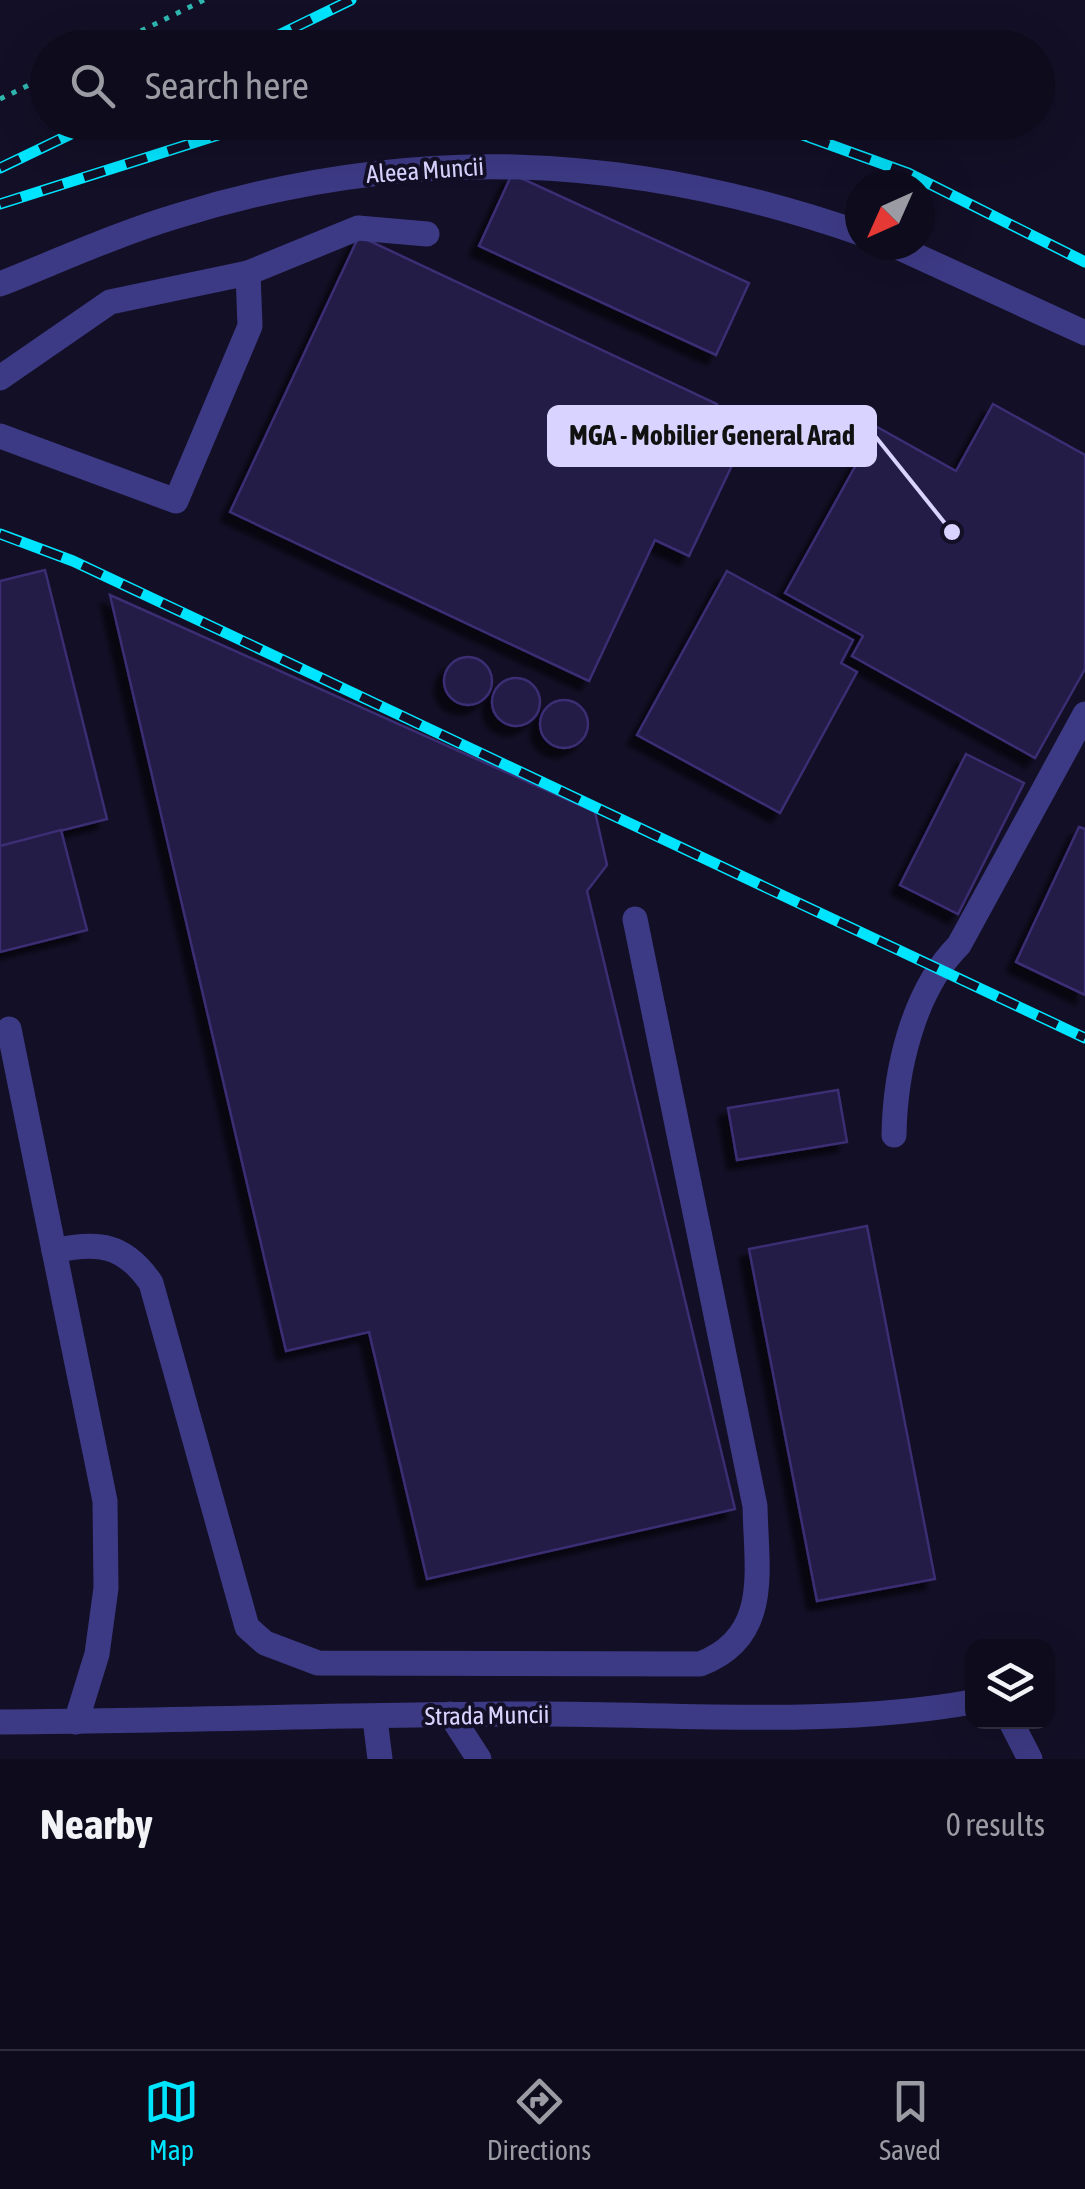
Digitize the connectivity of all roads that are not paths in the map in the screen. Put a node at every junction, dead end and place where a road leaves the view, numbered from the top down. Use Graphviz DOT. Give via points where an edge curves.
graph roads {
  1 [pos="845,229"];
  2 [pos="427,234"];
  3 [pos="926,260"];
  4 [pos="248,273"];
  5 [pos="0,284"];
  6 [pos="1085,333"];
  7 [pos="0,378"];
  8 [pos="0,436"];
  9 [pos="1085,714"];
  10 [pos="635,918"];
  11 [pos="9,1029"];
  12 [pos="894,1135"];
  13 [pos="54,1251"];
  14 [pos="965,1703"];
  15 [pos="450,1714"];
  16 [pos="375,1719"];
  17 [pos="0,1722"];
  18 [pos="76,1722"];
  19 [pos="1015,1729"];
  20 [pos="380,1759"];
  21 [pos="479,1759"];
  22 [pos="1030,1759"];
  1 -- 5 [label="street, Aleea Muncii" via="612,172 480,164 366,172 177,216"];
  2 -- 4 [label="street" via="358,228"];
  3 -- 6 [label="street"];
  4 -- 7 [label="street" via="110,302"];
  4 -- 8 [label="street" via="250,326 176,501"];
  9 -- 12 [label="street" via="959,945 936,968 895,1083"];
  10 -- 13 [label="street" via="754,1506 757,1596 744,1635 724,1656 700,1664 318,1664 265,1643 246,1627 151,1282 114,1246"];
  11 -- 13 [label="street"];
  13 -- 18 [label="street" via="105,1501 106,1588 97,1654"];
  14 -- 15 [label="street, Strada Muncii" via="858,1714"];
  15 -- 16 [label="street, Strada Muncii"];
  15 -- 21 [label="street"];
  16 -- 18 [label="street, Strada Muncii"];
  16 -- 20 [label="street"];
  17 -- 18 [label="street, Strada Muncii"];
  19 -- 22 [label="street"];
}
